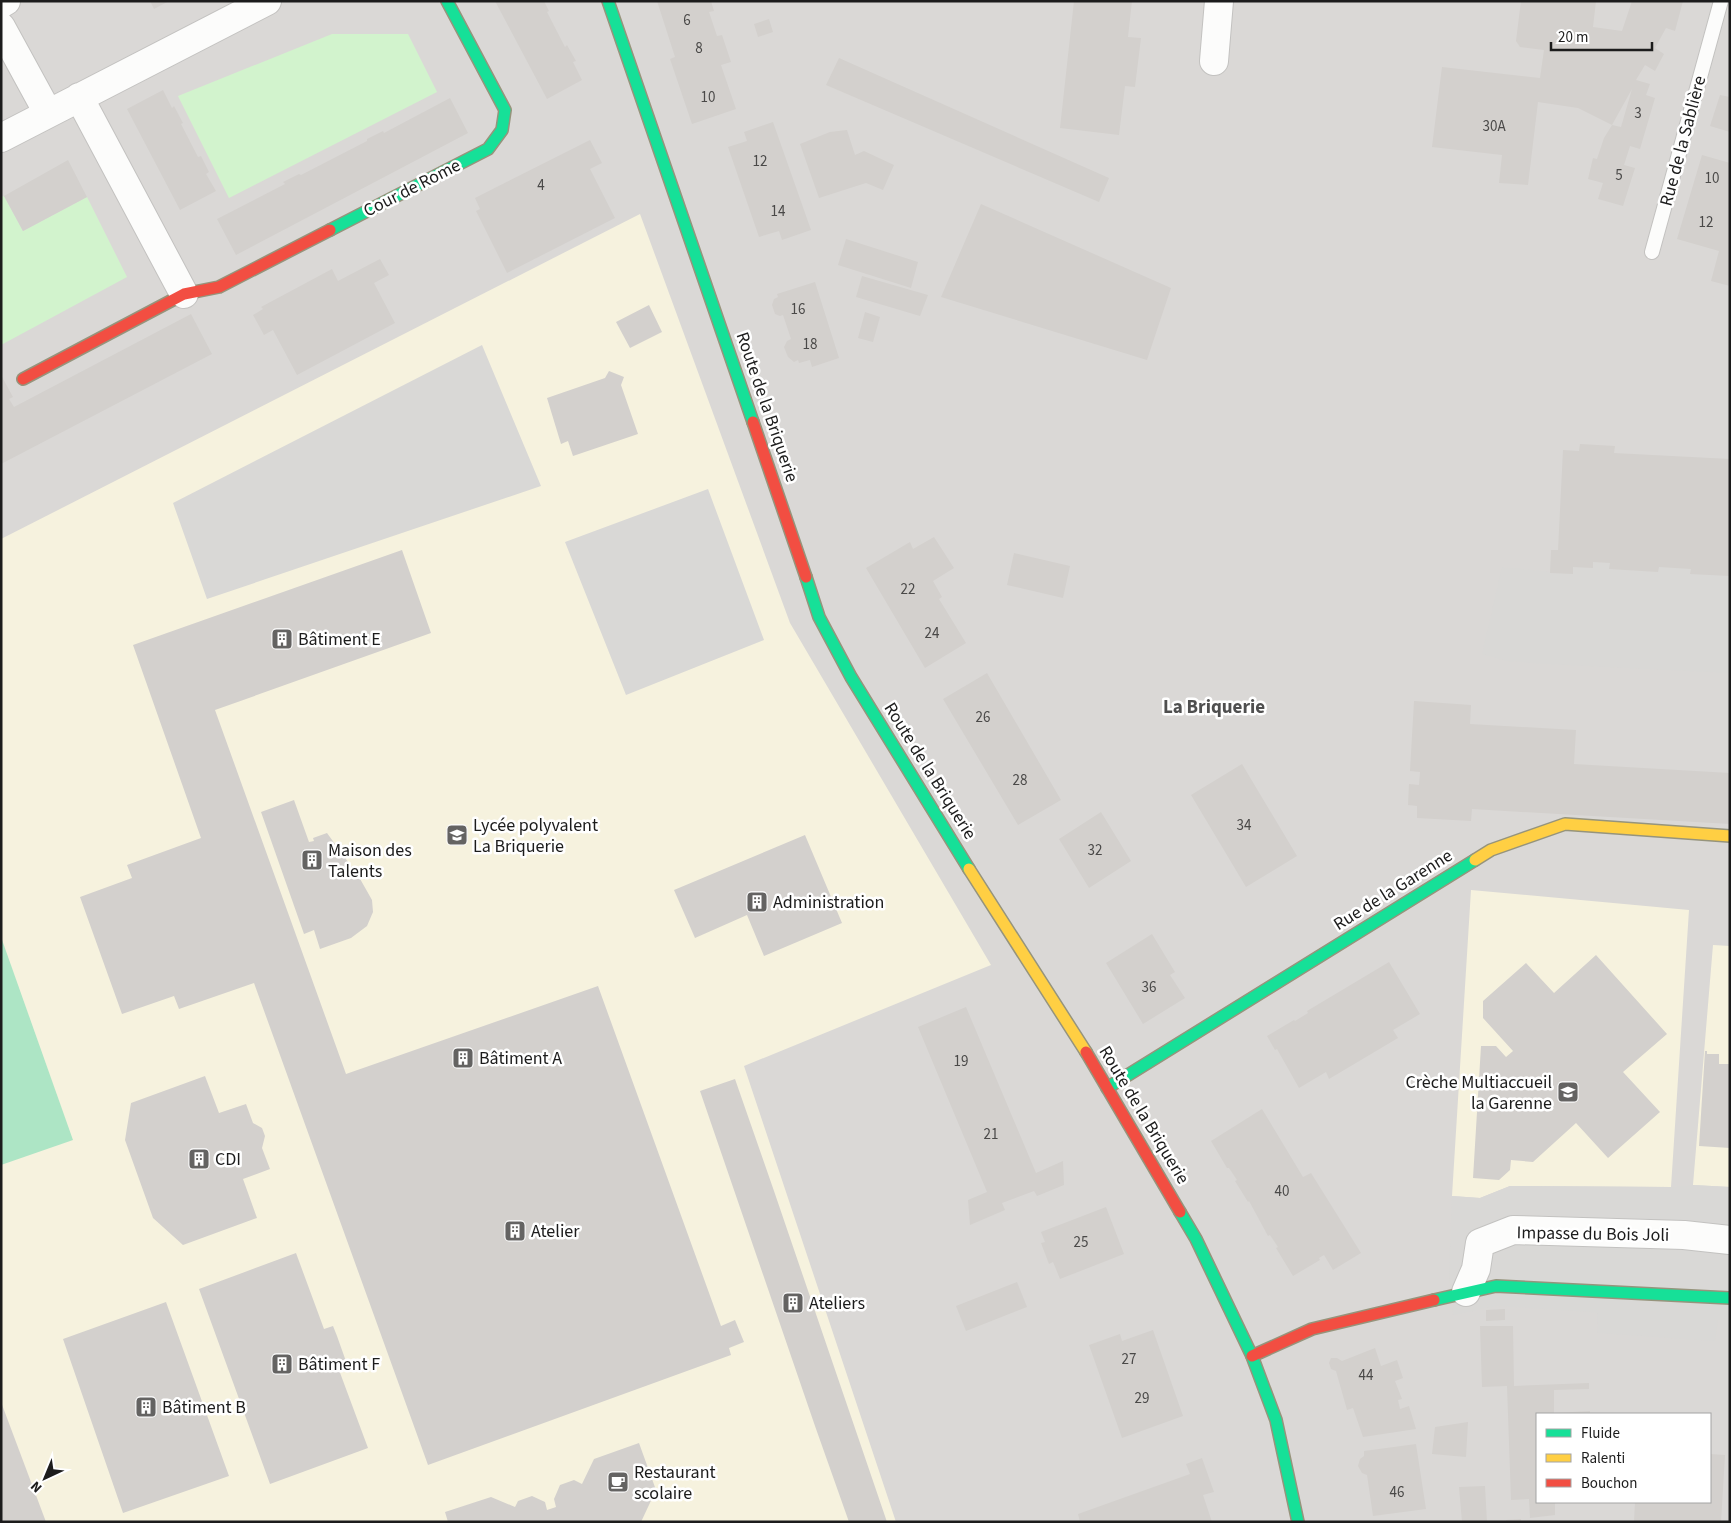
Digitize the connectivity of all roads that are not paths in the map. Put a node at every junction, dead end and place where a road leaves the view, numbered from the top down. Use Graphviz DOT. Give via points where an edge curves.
graph roads {
  1 [pos="6,1"];
  2 [pos="266,1"];
  3 [pos="447,1"];
  4 [pos="608,1"];
  5 [pos="1219,1"];
  6 [pos="1721,1"];
  7 [pos="1,4"];
  8 [pos="1,27"];
  9 [pos="1214,61"];
  10 [pos="79,97"];
  11 [pos="48,113"];
  12 [pos="1,138"];
  13 [pos="1652,252"];
  14 [pos="184,294"];
  15 [pos="23,379"];
  16 [pos="1730,836"];
  17 [pos="1107,1088"];
  18 [pos="1730,1240"];
  19 [pos="1466,1292"];
  20 [pos="1730,1298"];
  21 [pos="1252,1356"];
  22 [pos="1298,1522"];
  1 -- 7 [label="street"];
  2 -- 10 [label="street"];
  3 -- 14 [label="street, Cour de Rome" via="505,110 502,130 488,149 219,287"];
  4 -- 17 [label="street, Route de la Briquerie" via="819,617 851,677"];
  5 -- 9 [label="street"];
  6 -- 13 [label="lane, Rue de la Sablière"];
  8 -- 11 [label="street"];
  10 -- 11 [label="street"];
  10 -- 14 [label="street"];
  11 -- 12 [label="street"];
  14 -- 15 [label="street, Cour de Rome"];
  16 -- 17 [label="street, Rue de la Garenne" via="1566,824 1491,850"];
  17 -- 21 [label="street, Route de la Briquerie" via="1196,1239"];
  18 -- 19 [label="street, Impasse du Bois Joli" via="1684,1235 1514,1230 1480,1243 1476,1268"];
  19 -- 20 [label="street" via="1496,1286"];
  19 -- 21 [label="street" via="1312,1329"];
  21 -- 22 [label="street, Route de la Briquerie" via="1276,1420"];
}
